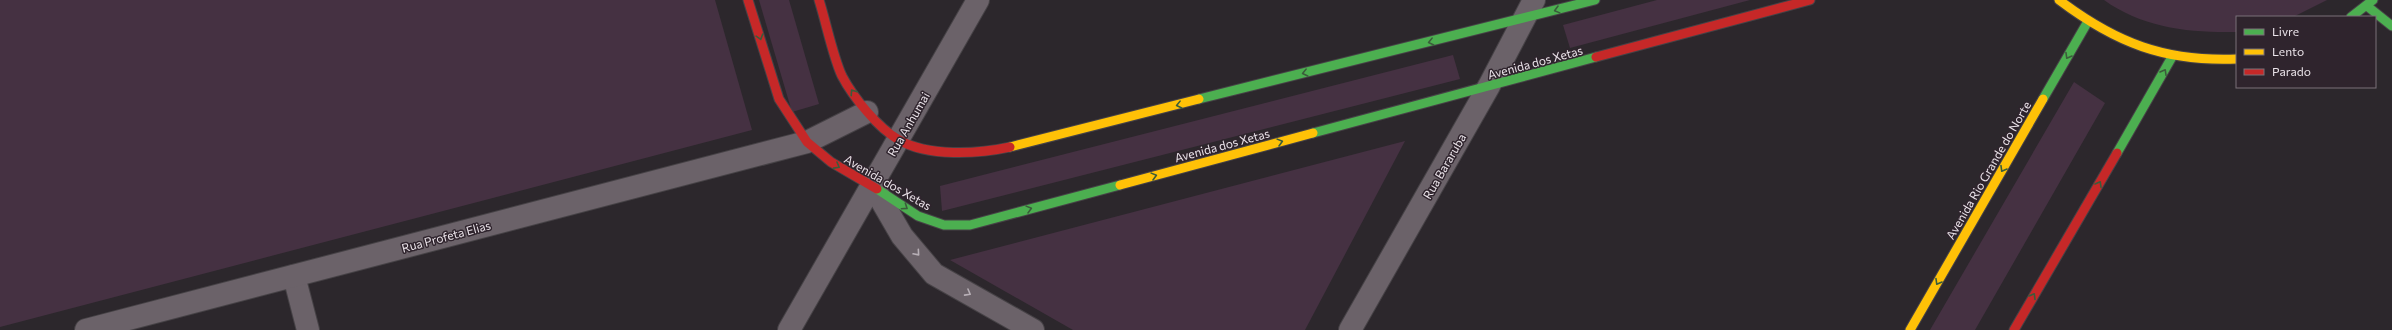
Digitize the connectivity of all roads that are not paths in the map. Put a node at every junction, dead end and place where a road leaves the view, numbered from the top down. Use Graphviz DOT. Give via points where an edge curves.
graph roads {
  1 [pos="748,0"];
  2 [pos="819,0"];
  3 [pos="978,0"];
  4 [pos="1534,0"];
  5 [pos="1595,0"];
  6 [pos="1810,0"];
  7 [pos="2059,0"];
  8 [pos="2370,3"];
  9 [pos="2352,16"];
  10 [pos="1523,20"];
  11 [pos="2087,23"];
  12 [pos="2392,26"];
  13 [pos="2172,58"];
  14 [pos="2236,60"];
  15 [pos="1490,86"];
  16 [pos="867,112"];
  17 [pos="899,140"];
  18 [pos="807,142"];
  19 [pos="872,186"];
  20 [pos="294,276"];
  21 [pos="86,330"];
  22 [pos="308,330"];
  23 [pos="789,330"];
  24 [pos="1033,330"];
  25 [pos="1350,330"];
  26 [pos="1910,330"];
  27 [pos="2014,330"];
  1 -- 18 [label="street, Avenida dos Xetas, one-way" via="779,99"];
  16 -- 2 [label="street, one-way" via="842,76"];
  3 -- 17 [label="street, Rua Anhumai"];
  4 -- 10 [label="street, Rua Bararuba"];
  5 -- 10 [label="street, one-way"];
  6 -- 15 [label="street, Avenida dos Xetas"];
  7 -- 11 [label="street"];
  8 -- 9 [label="street"];
  8 -- 12 [label="street"];
  10 -- 15 [label="street, Rua Bararuba"];
  10 -- 17 [label="street, one-way" via="992,151 935,152"];
  11 -- 13 [label="street" via="2114,38"];
  11 -- 26 [label="street, Avenida Rio Grande do Norte, one-way"];
  13 -- 14 [label="street"];
  27 -- 13 [label="street, one-way"];
  19 -- 15 [label="street, Avenida dos Xetas, one-way" via="918,216 944,225 970,225"];
  15 -- 25 [label="street, Rua Bararuba"];
  16 -- 17 [label="street"];
  16 -- 18 [label="street, Rua Profeta Elias"];
  17 -- 19 [label="street, Rua Anhumai"];
  18 -- 19 [label="street, Avenida dos Xetas, one-way" via="831,162"];
  18 -- 20 [label="street, Rua Profeta Elias"];
  19 -- 23 [label="street, Rua Anhumai"];
  19 -- 24 [label="street, one-way" via="902,236 934,274"];
  20 -- 21 [label="street, Rua Profeta Elias"];
  20 -- 22 [label="street"];
}
